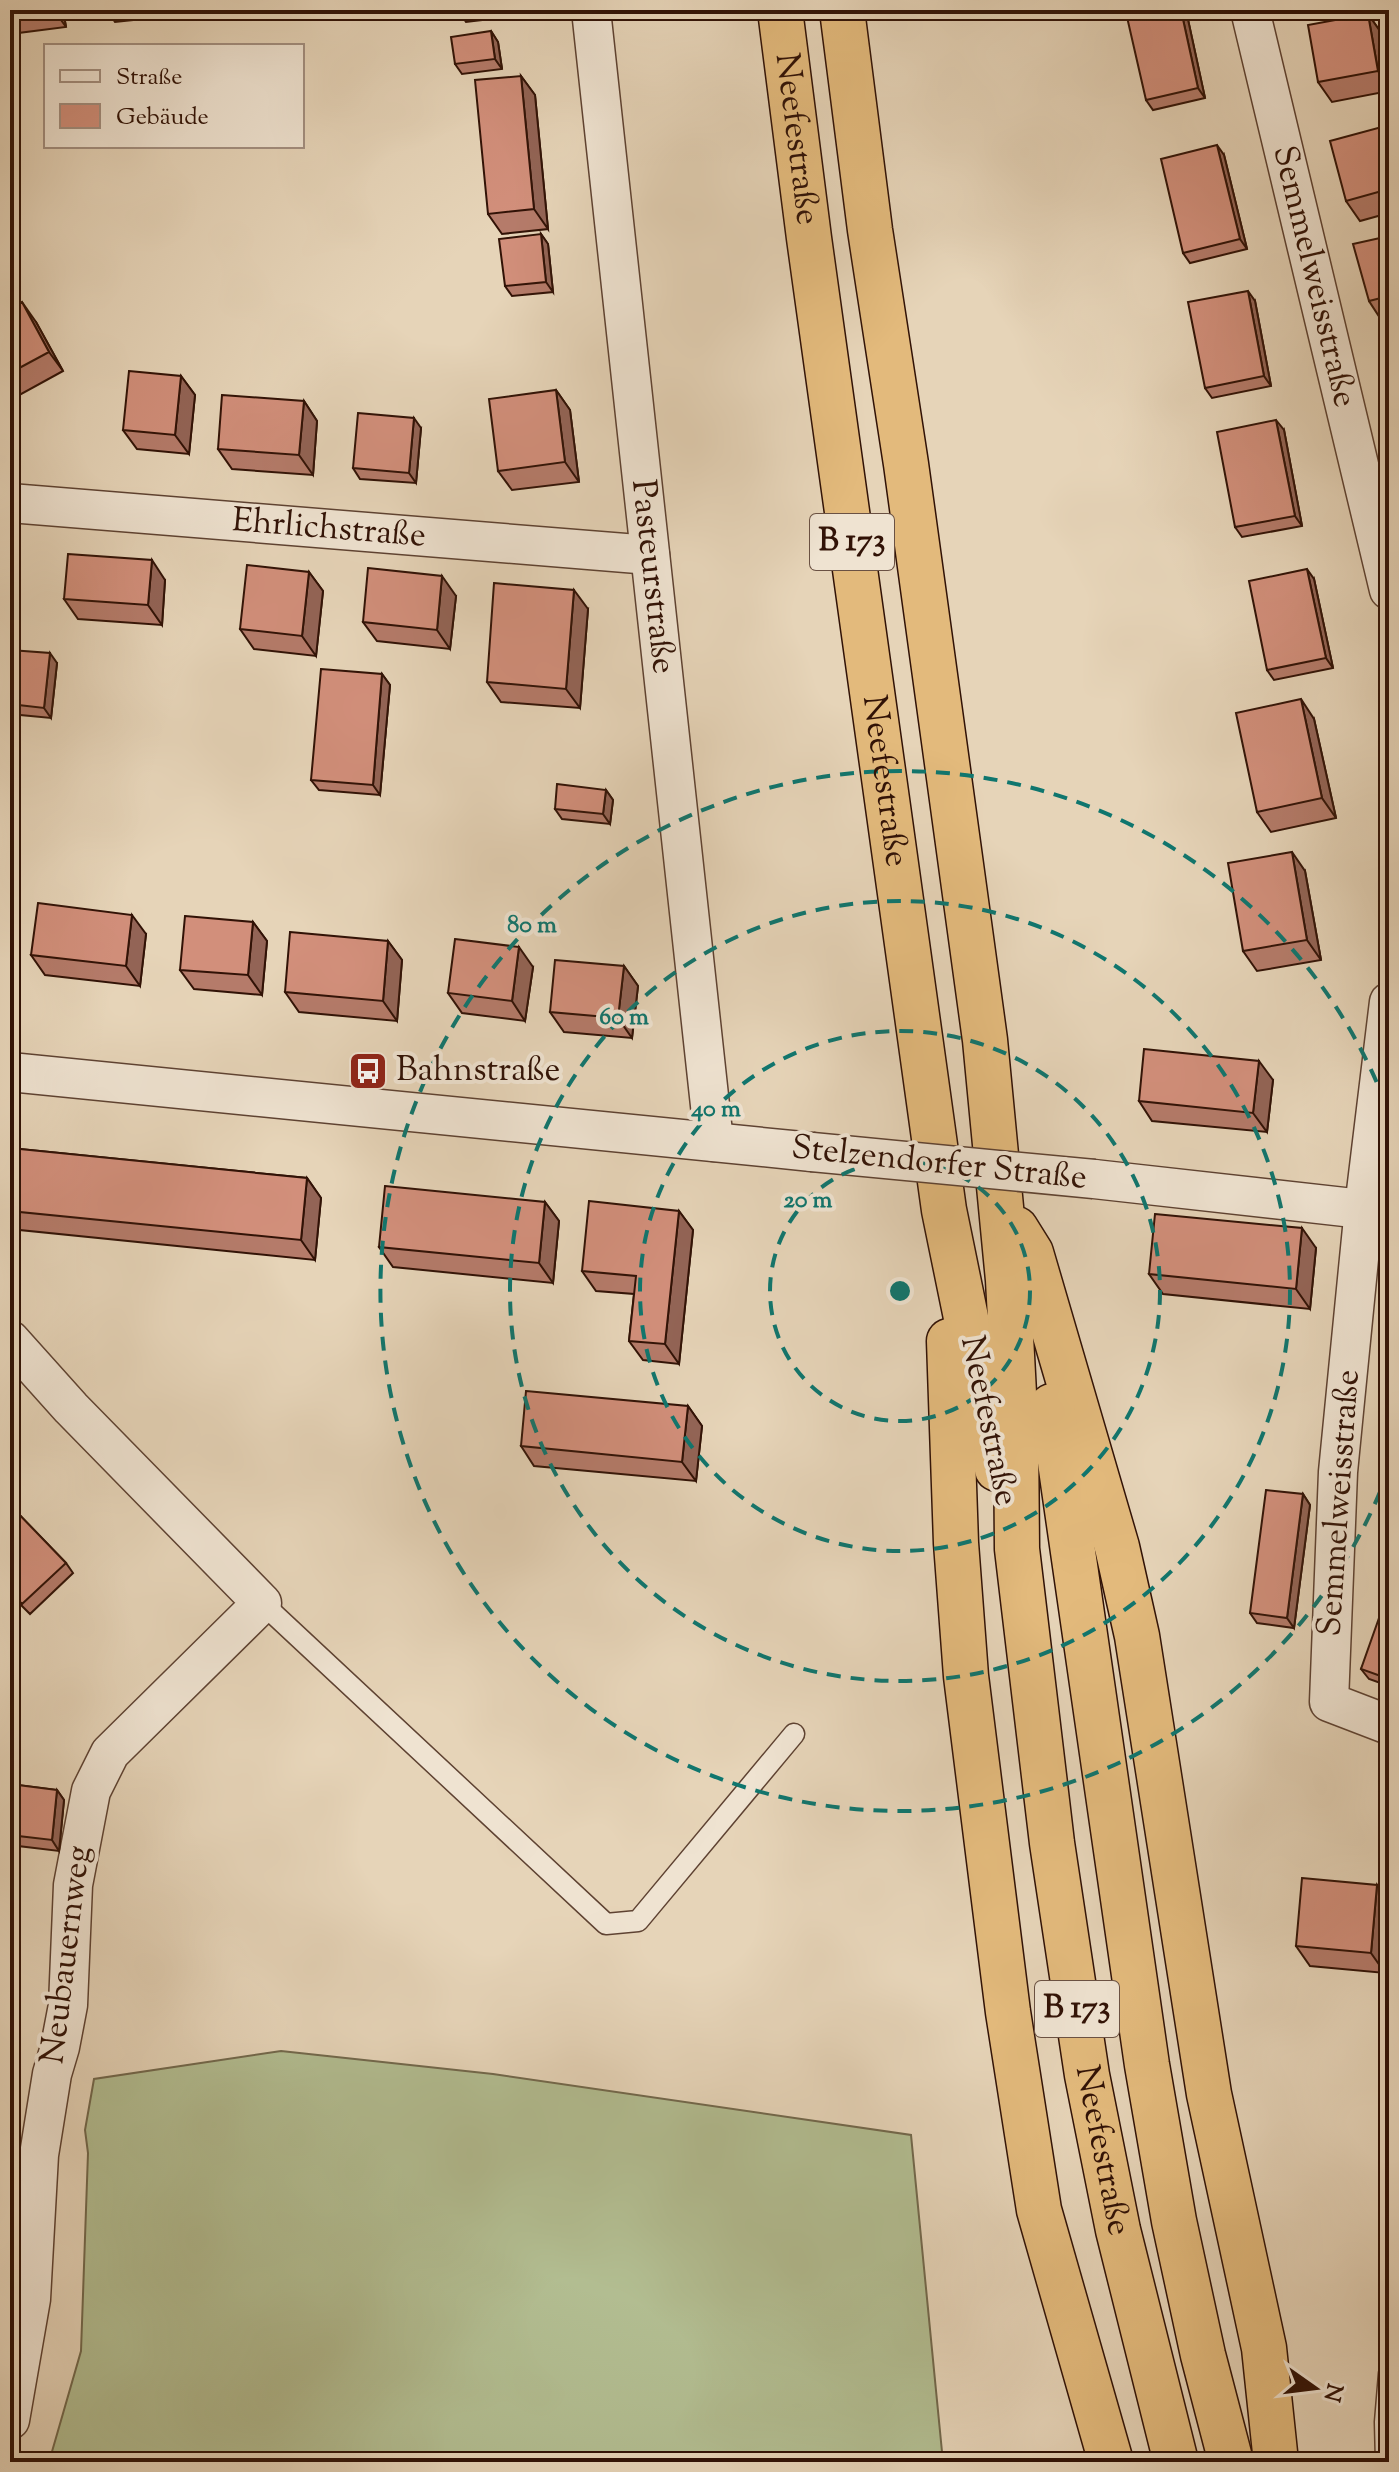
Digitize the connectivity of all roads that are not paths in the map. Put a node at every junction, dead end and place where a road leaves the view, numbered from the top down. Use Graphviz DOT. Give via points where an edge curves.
graph roads {
  1 [pos="591,10"];
  2 [pos="780,10"];
  3 [pos="842,10"];
  4 [pos="1250,10"];
  5 [pos="10,503"];
  6 [pos="650,555"];
  7 [pos="1389,590"];
  8 [pos="1389,1002"];
  9 [pos="10,1072"];
  10 [pos="714,1142"];
  11 [pos="1002,1206"];
  12 [pos="944,1210"];
  13 [pos="1376,1210"];
  14 [pos="1031,1253"];
  15 [pos="10,1340"];
  16 [pos="1017,1549"];
  17 [pos="262,1603"];
  18 [pos="1389,1725"];
  19 [pos="794,1734"];
  20 [pos="1389,2374"];
  21 [pos="10,2420"];
  22 [pos="1111,2462"];
  23 [pos="1176,2462"];
  24 [pos="1231,2462"];
  25 [pos="1276,2462"];
  26 [pos="1386,2462"];
  1 -- 6 [label="street, Pasteurstraße"];
  2 -- 12 [label="highway, Neefestraße / B 173"];
  3 -- 11 [label="highway, Neefestraße / B 173" via="985,1040"];
  4 -- 7 [label="street, Semmelweisstraße"];
  5 -- 6 [label="street, Ehrlichstraße"];
  6 -- 10 [label="street, Pasteurstraße"];
  8 -- 13 [label="street, Semmelweisstraße"];
  9 -- 10 [label="street, Stelzendorfer Straße"];
  10 -- 13 [label="street, Stelzendorfer Straße, bridge"];
  11 -- 14 [label="highway"];
  11 -- 16 [label="highway, Neefestraße / B 173" via="1016,1431"];
  12 -- 16 [label="highway, Neefestraße / B 173"];
  12 -- 22 [label="highway" via="966,1676 1008,2012 1039,2210"];
  13 -- 18 [label="street, Semmelweisstraße" via="1338,1472 1329,1702"];
  14 -- 24 [label="highway" via="1147,2065 1174,2221"];
  14 -- 25 [label="highway" via="1117,1547 1137,1636 1209,2094 1264,2348"];
  15 -- 17 [label="street"];
  16 -- 23 [label="highway, Neefestraße / B 173" via="1052,1843 1087,2075 1118,2230"];
  17 -- 19 [label="lane" via="606,1924 638,1921"];
  17 -- 21 [label="street, Neubauernweg" via="110,1753 91,1791 73,1885 68,2005 39,2155 31,2299"];
  20 -- 26 [label="lane"];
}
